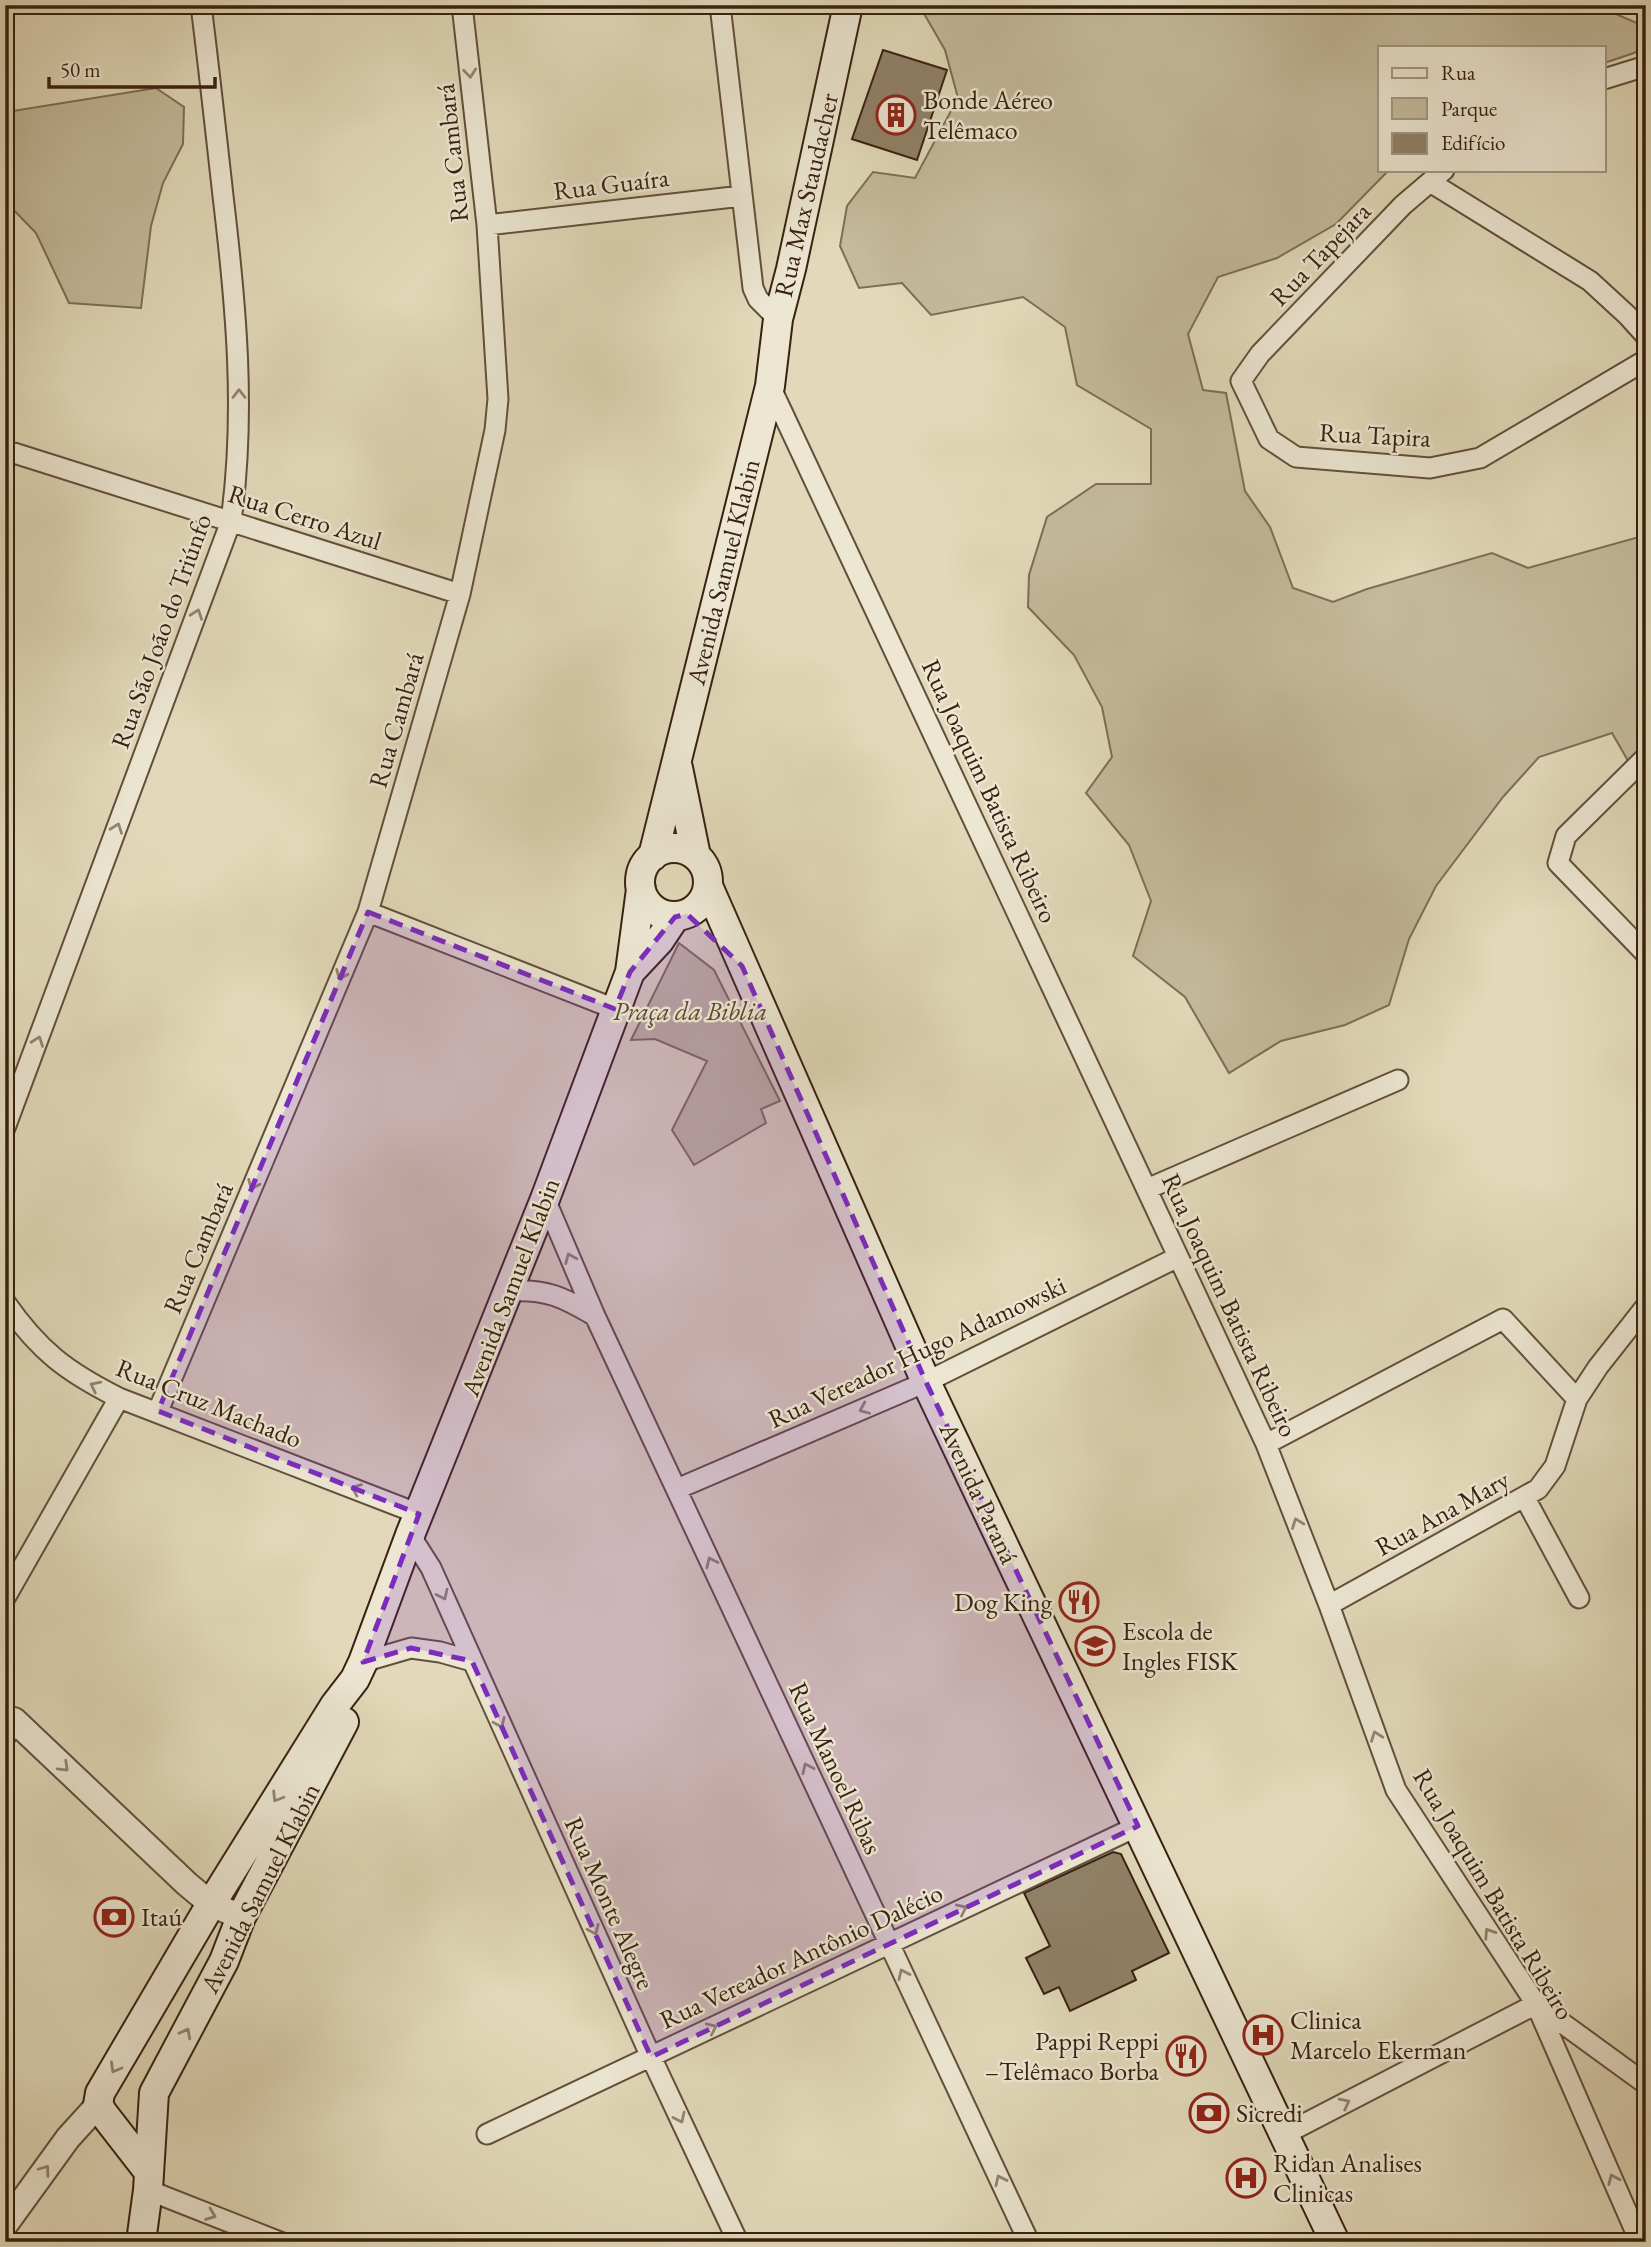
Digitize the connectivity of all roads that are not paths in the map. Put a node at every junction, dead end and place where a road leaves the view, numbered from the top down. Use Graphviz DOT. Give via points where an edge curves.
graph roads {
  1 [pos="201,5"];
  2 [pos="462,5"];
  3 [pos="719,5"];
  4 [pos="848,5"];
  5 [pos="1646,66"];
  6 [pos="1606,78"];
  7 [pos="1437,176"];
  8 [pos="742,196"];
  9 [pos="486,225"];
  10 [pos="778,319"];
  11 [pos="1646,336"];
  12 [pos="1646,360"];
  13 [pos="1241,381"];
  14 [pos="770,386"];
  15 [pos="8,450"];
  16 [pos="231,521"];
  17 [pos="460,594"];
  18 [pos="1646,757"];
  19 [pos="676,759"];
  20 [pos="653,856"];
  21 [pos="696,856"];
  22 [pos="708,886"];
  23 [pos="641,889"];
  24 [pos="368,912"];
  25 [pos="681,916"];
  26 [pos="1646,954"];
  27 [pos="742,966"];
  28 [pos="630,972"];
  29 [pos="615,1009"];
  30 [pos="1398,1080"];
  31 [pos="5,1128"];
  32 [pos="1147,1189"];
  33 [pos="545,1199"];
  34 [pos="1178,1257"];
  35 [pos="509,1291"];
  36 [pos="5,1302"];
  37 [pos="1646,1306"];
  38 [pos="595,1316"];
  39 [pos="926,1382"];
  40 [pos="119,1398"];
  41 [pos="1577,1399"];
  42 [pos="158,1411"];
  43 [pos="1266,1444"];
  44 [pos="677,1489"];
  45 [pos="1525,1498"];
  46 [pos="415,1525"];
  47 [pos="5,1598"];
  48 [pos="1578,1598"];
  49 [pos="1329,1605"];
  50 [pos="472,1661"];
  51 [pos="359,1671"];
  52 [pos="8,1721"];
  53 [pos="1138,1826"];
  54 [pos="211,1903"];
  55 [pos="242,1917"];
  56 [pos="889,1944"];
  57 [pos="1536,2004"];
  58 [pos="651,2057"];
  59 [pos="1646,2084"];
  60 [pos="154,2093"];
  61 [pos="101,2109"];
  62 [pos="487,2134"];
  63 [pos="1285,2134"];
  64 [pos="148,2181"];
  65 [pos="5,2225"];
  66 [pos="141,2242"];
  67 [pos="280,2242"];
  68 [pos="738,2242"];
  69 [pos="1029,2242"];
  70 [pos="1335,2242"];
  71 [pos="1640,2242"];
  16 -- 1 [label="street, Rua São João do Triúnfo, one-way" via="239,432 236,308"];
  2 -- 9 [label="street, Rua Cambará, one-way"];
  3 -- 8 [label="street"];
  4 -- 10 [label="main road, Rua Max Staudacher"];
  5 -- 6 [label="street"];
  7 -- 11 [label="street" via="1590,281"];
  7 -- 13 [label="street, Rua Tapejara" via="1403,205 1261,354"];
  8 -- 9 [label="street, Rua Guaíra"];
  8 -- 10 [label="street" via="753,288"];
  9 -- 17 [label="street, Rua Cambará" via="498,399"];
  10 -- 14 [label="main road, Rua Max Staudacher"];
  12 -- 13 [label="street, Rua Tapira" via="1480,458 1430,468 1296,457 1269,439"];
  14 -- 19 [label="main road, Avenida Samuel Klabin"];
  14 -- 32 [label="street, Rua Joaquim Batista Ribeiro"];
  15 -- 16 [label="street, Rua Cerro Azul"];
  16 -- 17 [label="street, Rua Cerro Azul"];
  31 -- 16 [label="street, Rua São João do Triúnfo, one-way"];
  17 -- 24 [label="street, Rua Cambará"];
  18 -- 26 [label="street" via="1566,836 1558,863"];
  19 -- 20 [label="main road, Avenida Samuel Klabin"];
  19 -- 21 [label="main road, Avenida Samuel Klabin"];
  20 -- 21 [label="main road" via="674,848"];
  20 -- 23 [label="main road" via="645,864"];
  21 -- 22 [label="main road" via="708,875"];
  22 -- 25 [label="main road" via="698,907"];
  22 -- 27 [label="main road, Avenida Paraná"];
  23 -- 25 [label="main road" via="652,909"];
  23 -- 28 [label="main road, Avenida Samuel Klabin"];
  24 -- 29 [label="street"];
  24 -- 42 [label="street, Rua Cambará, one-way"];
  25 -- 27 [label="main road, Avenida Paraná"];
  25 -- 28 [label="main road"];
  27 -- 39 [label="main road, Avenida Paraná"];
  28 -- 29 [label="main road, Avenida Samuel Klabin"];
  29 -- 33 [label="main road, Avenida Samuel Klabin"];
  30 -- 32 [label="street"];
  32 -- 34 [label="street, Rua Joaquim Batista Ribeiro"];
  33 -- 35 [label="main road, Avenida Samuel Klabin"];
  38 -- 33 [label="street, Rua Manoel Ribas, one-way"];
  34 -- 39 [label="street, Rua Vereador Hugo Adamowski"];
  34 -- 43 [label="street, Rua Joaquim Batista Ribeiro"];
  35 -- 38 [label="street" via="539,1290 562,1296"];
  35 -- 46 [label="main road, Avenida Samuel Klabin"];
  40 -- 36 [label="street, Rua Cruz Machado, one-way" via="52,1359"];
  37 -- 41 [label="street, Rua Ana Mary"];
  38 -- 44 [label="street, Rua Manoel Ribas"];
  39 -- 44 [label="street, Rua Vereador Hugo Adamowski, one-way"];
  39 -- 53 [label="main road, Avenida Paraná"];
  40 -- 42 [label="street, Rua Cruz Machado"];
  40 -- 47 [label="street"];
  41 -- 43 [label="street" via="1503,1319"];
  41 -- 45 [label="street, Rua Ana Mary" via="1555,1466"];
  46 -- 42 [label="street, Rua Cruz Machado, one-way"];
  49 -- 43 [label="street, Rua Joaquim Batista Ribeiro, one-way"];
  56 -- 44 [label="street, Rua Manoel Ribas, one-way"];
  45 -- 48 [label="street"];
  45 -- 49 [label="street, Rua Ana Mary"];
  46 -- 50 [label="street, Rua Monte Alegre, one-way"];
  46 -- 51 [label="main road, Avenida Samuel Klabin"];
  57 -- 49 [label="street, Rua Joaquim Batista Ribeiro, one-way" via="1396,1790"];
  50 -- 51 [label="street" via="411,1647"];
  50 -- 58 [label="street, Rua Monte Alegre, one-way"];
  51 -- 54 [label="main road, Avenida Samuel Klabin, one-way"];
  51 -- 55 [label="main road, Avenida Samuel Klabin" via="351,1709"];
  52 -- 54 [label="street, one-way"];
  56 -- 53 [label="street, Rua Vereador Antônio Dalécio, one-way"];
  53 -- 63 [label="main road, Avenida Paraná"];
  54 -- 55 [label="street"];
  54 -- 61 [label="main road, Avenida Samuel Klabin, one-way" via="100,2093"];
  60 -- 55 [label="main road, Avenida Samuel Klabin, one-way" via="224,1961"];
  58 -- 56 [label="street, Rua Vereador Antônio Dalécio, one-way"];
  69 -- 56 [label="street, Rua Manoel Ribas, one-way"];
  57 -- 59 [label="street"];
  63 -- 57 [label="street, one-way"];
  71 -- 57 [label="street, Rua Joaquim Batista Ribeiro, one-way"];
  58 -- 62 [label="street, Rua Vereador Antônio Dalécio"];
  58 -- 68 [label="street, Rua Monte Alegre, one-way"];
  60 -- 61 [label="main road" via="122,2115 114,2117"];
  60 -- 64 [label="main road"];
  61 -- 64 [label="main road"];
  65 -- 61 [label="street, one-way" via="68,2138"];
  63 -- 70 [label="main road, Avenida Paraná"];
  64 -- 66 [label="main road"];
  64 -- 67 [label="street, one-way"];
}
